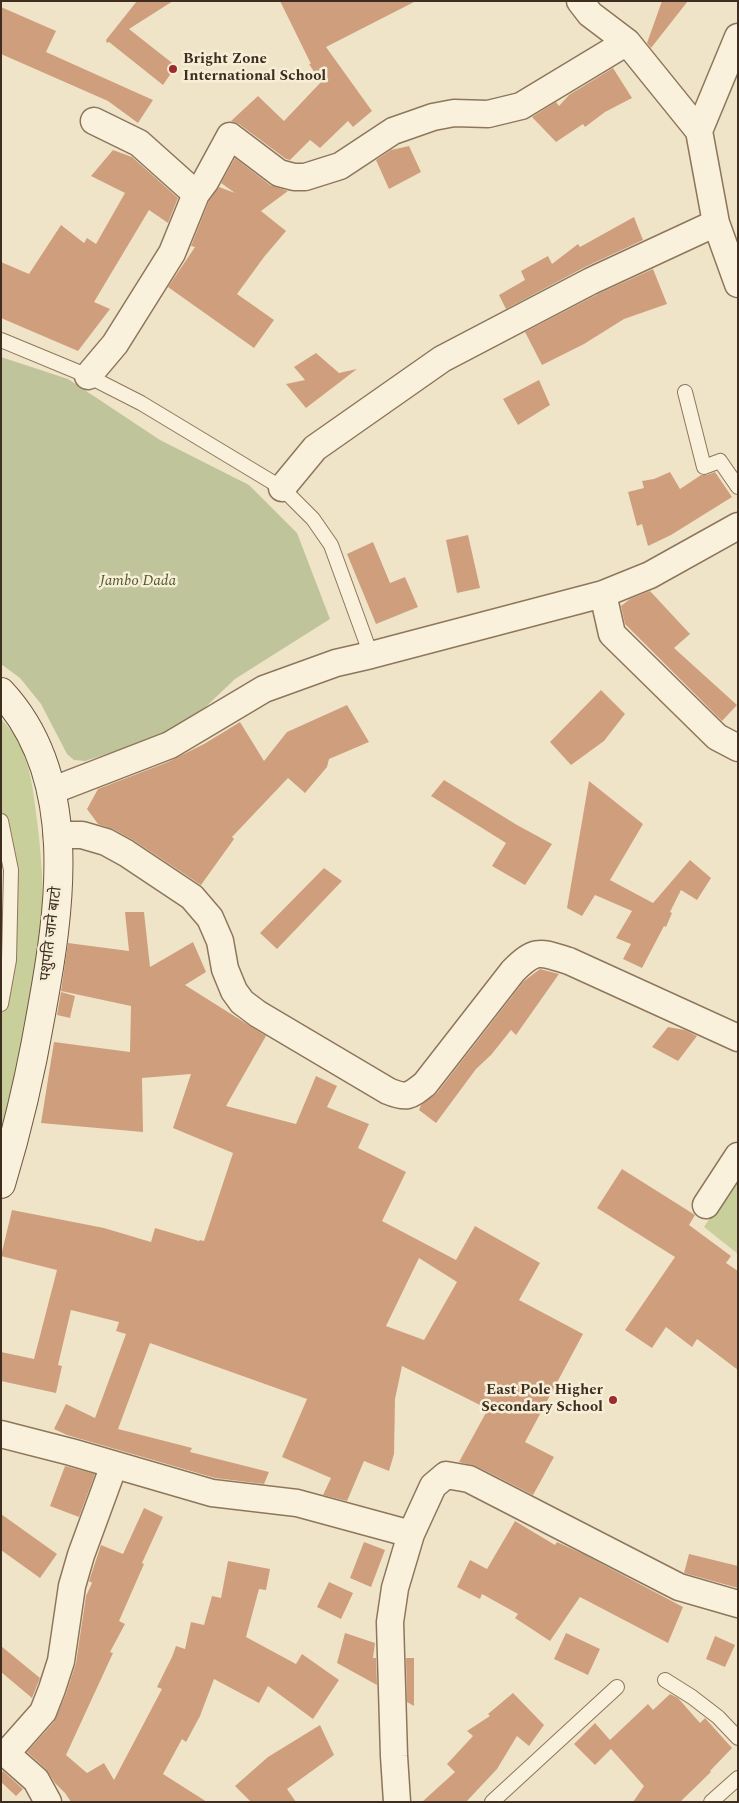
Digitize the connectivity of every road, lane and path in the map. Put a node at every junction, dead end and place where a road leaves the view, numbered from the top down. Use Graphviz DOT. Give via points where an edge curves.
graph roads {
  1 [pos="590,6"];
  2 [pos="738,37"];
  3 [pos="627,42"];
  4 [pos="94,121"];
  5 [pos="699,131"];
  6 [pos="196,194"];
  7 [pos="716,223"];
  8 [pos="738,284"];
  9 [pos="1,340"];
  10 [pos="88,376"];
  11 [pos="685,392"];
  12 [pos="738,487"];
  13 [pos="282,488"];
  14 [pos="738,526"];
  15 [pos="603,594"];
  16 [pos="371,655"];
  17 [pos="1,692"];
  18 [pos="738,748"];
  19 [pos="52,791"];
  20 [pos="1,821"];
  21 [pos="57,835"];
  22 [pos="1,1004"];
  23 [pos="738,1038"];
  24 [pos="738,1156"];
  25 [pos="1,1184"];
  26 [pos="706,1205"];
  27 [pos="1,1434"];
  28 [pos="114,1465"];
  29 [pos="411,1534"];
  30 [pos="738,1604"];
  31 [pos="665,1680"];
  32 [pos="617,1687"];
  33 [pos="738,1738"];
  34 [pos="738,1778"];
  35 [pos="48,1802"];
  36 [pos="397,1802"];
  37 [pos="492,1802"];
  38 [pos="712,1802"];
  1 -- 3 [label="street"];
  2 -- 5 [label="street"];
  3 -- 5 [label="street"];
  3 -- 6 [label="street" via="521,106 488,114 454,113 433,117 393,131 340,166 305,177 279,172 230,136"];
  4 -- 6 [label="street" via="139,143"];
  5 -- 7 [label="street"];
  6 -- 10 [label="street" via="172,253 115,344"];
  7 -- 8 [label="street"];
  7 -- 13 [label="street" via="591,281 442,359 315,448"];
  9 -- 10 [label="lane"];
  10 -- 13 [label="lane" via="140,403"];
  11 -- 12 [label="lane" via="704,468 720,461"];
  13 -- 16 [label="lane" via="312,519 331,545"];
  14 -- 15 [label="street" via="650,575"];
  15 -- 16 [label="street"];
  15 -- 18 [label="street" via="612,634 718,736"];
  16 -- 19 [label="street" via="336,663 264,690 170,745"];
  17 -- 19 [label="main road, पशुपति जाने बाटो" via="26,726 42,758"];
  19 -- 21 [label="main road, पशुपति जाने बाटो"];
  20 -- 22 [label="lane" via="11,870 9,960"];
  21 -- 23 [label="street" via="82,836 106,842 192,897 210,918 220,941 225,970 242,1002 388,1092 402,1097 413,1094 425,1084 513,971 526,958 541,952 569,961"];
  21 -- 25 [label="main road, पशुपति जाने बाटो" via="58,889 53,946 34,1052"];
  24 -- 26 [label="street"];
  27 -- 28 [label="street"];
  28 -- 29 [label="street" via="212,1493 297,1503"];
  28 -- 35 [label="street" via="72,1586 61,1661 52,1689 43,1712 12,1747 11,1758 36,1780"];
  29 -- 30 [label="street" via="433,1486 446,1475 469,1479 679,1587"];
  29 -- 36 [label="street" via="395,1588 390,1622"];
  31 -- 33 [label="lane" via="718,1717"];
  32 -- 37 [label="lane"];
  34 -- 38 [label="lane"];
}
